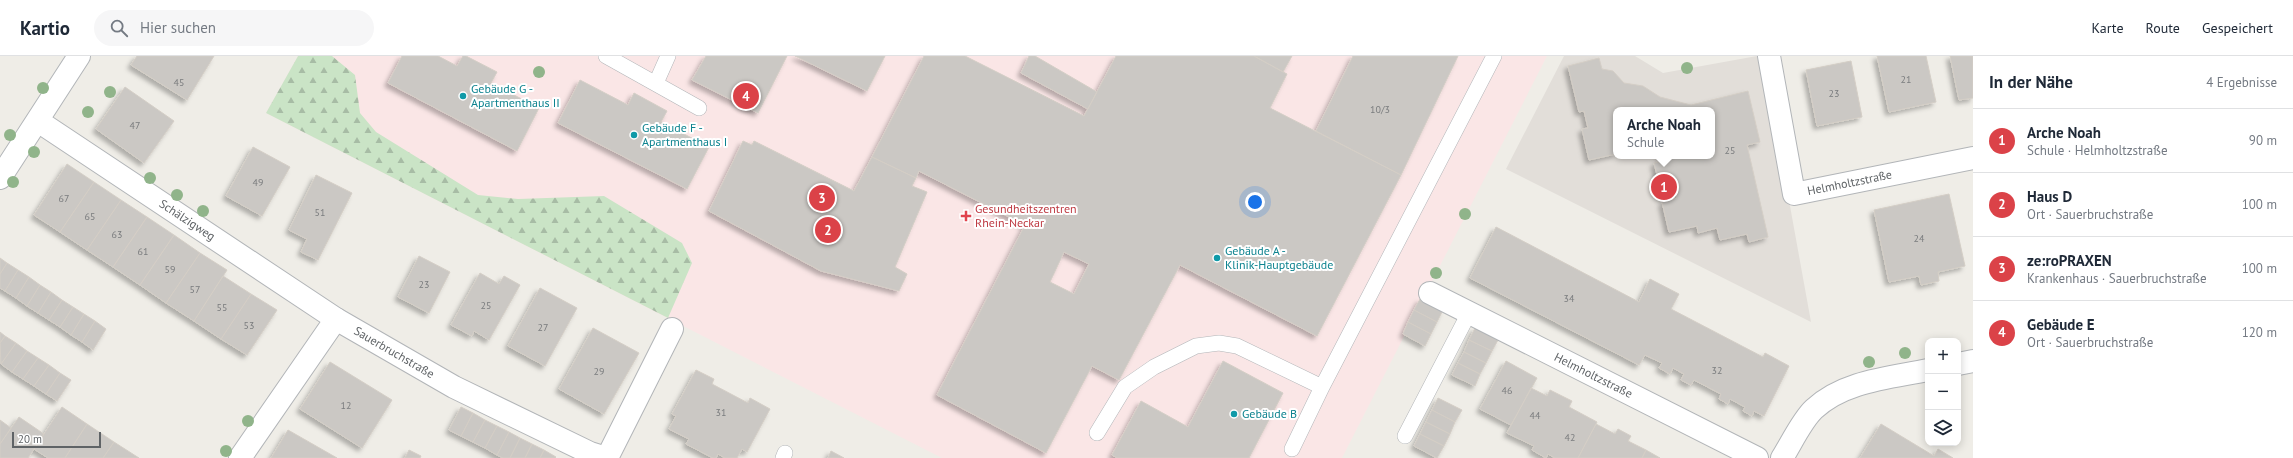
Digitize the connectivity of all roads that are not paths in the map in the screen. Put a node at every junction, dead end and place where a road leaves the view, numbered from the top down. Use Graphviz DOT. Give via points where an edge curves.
graph roads {
  1 [pos="79,56"];
  2 [pos="606,56"];
  3 [pos="668,56"];
  4 [pos="1494,56"];
  5 [pos="1769,56"];
  6 [pos="656,84"];
  7 [pos="699,108"];
  8 [pos="38,121"];
  9 [pos="1973,158"];
  10 [pos="0,178"];
  11 [pos="1430,293"];
  12 [pos="1470,311"];
  13 [pos="336,319"];
  14 [pos="672,329"];
  15 [pos="1973,361"];
  16 [pos="1961,363"];
  17 [pos="1925,371"];
  18 [pos="1322,387"];
  19 [pos="1097,433"];
  20 [pos="1405,436"];
  21 [pos="1292,449"];
  22 [pos="240,458"];
  23 [pos="607,458"];
  24 [pos="1757,458"];
  25 [pos="1782,458"];
  1 -- 8 [label="street"];
  2 -- 6 [label="lane"];
  3 -- 6 [label="lane"];
  4 -- 18 [label="lane"];
  5 -- 9 [label="street, Helmholtzstraße" via="1794,194"];
  6 -- 7 [label="lane"];
  8 -- 10 [label="street"];
  8 -- 13 [label="street, Schälzigweg"];
  11 -- 12 [label="street, Helmholtzstraße"];
  12 -- 20 [label="lane"];
  12 -- 24 [label="street, Helmholtzstraße"];
  13 -- 22 [label="street"];
  13 -- 23 [label="street, Sauerbruchstraße" via="454,387 590,453"];
  14 -- 23 [label="street, Sauerbruchstraße"];
  15 -- 16 [label="street"];
  17 -- 25 [label="street" via="1851,386 1834,394 1813,410"];
  18 -- 19 [label="lane" via="1236,346 1219,343 1196,346 1154,367 1125,387"];
  18 -- 21 [label="lane"];
}
